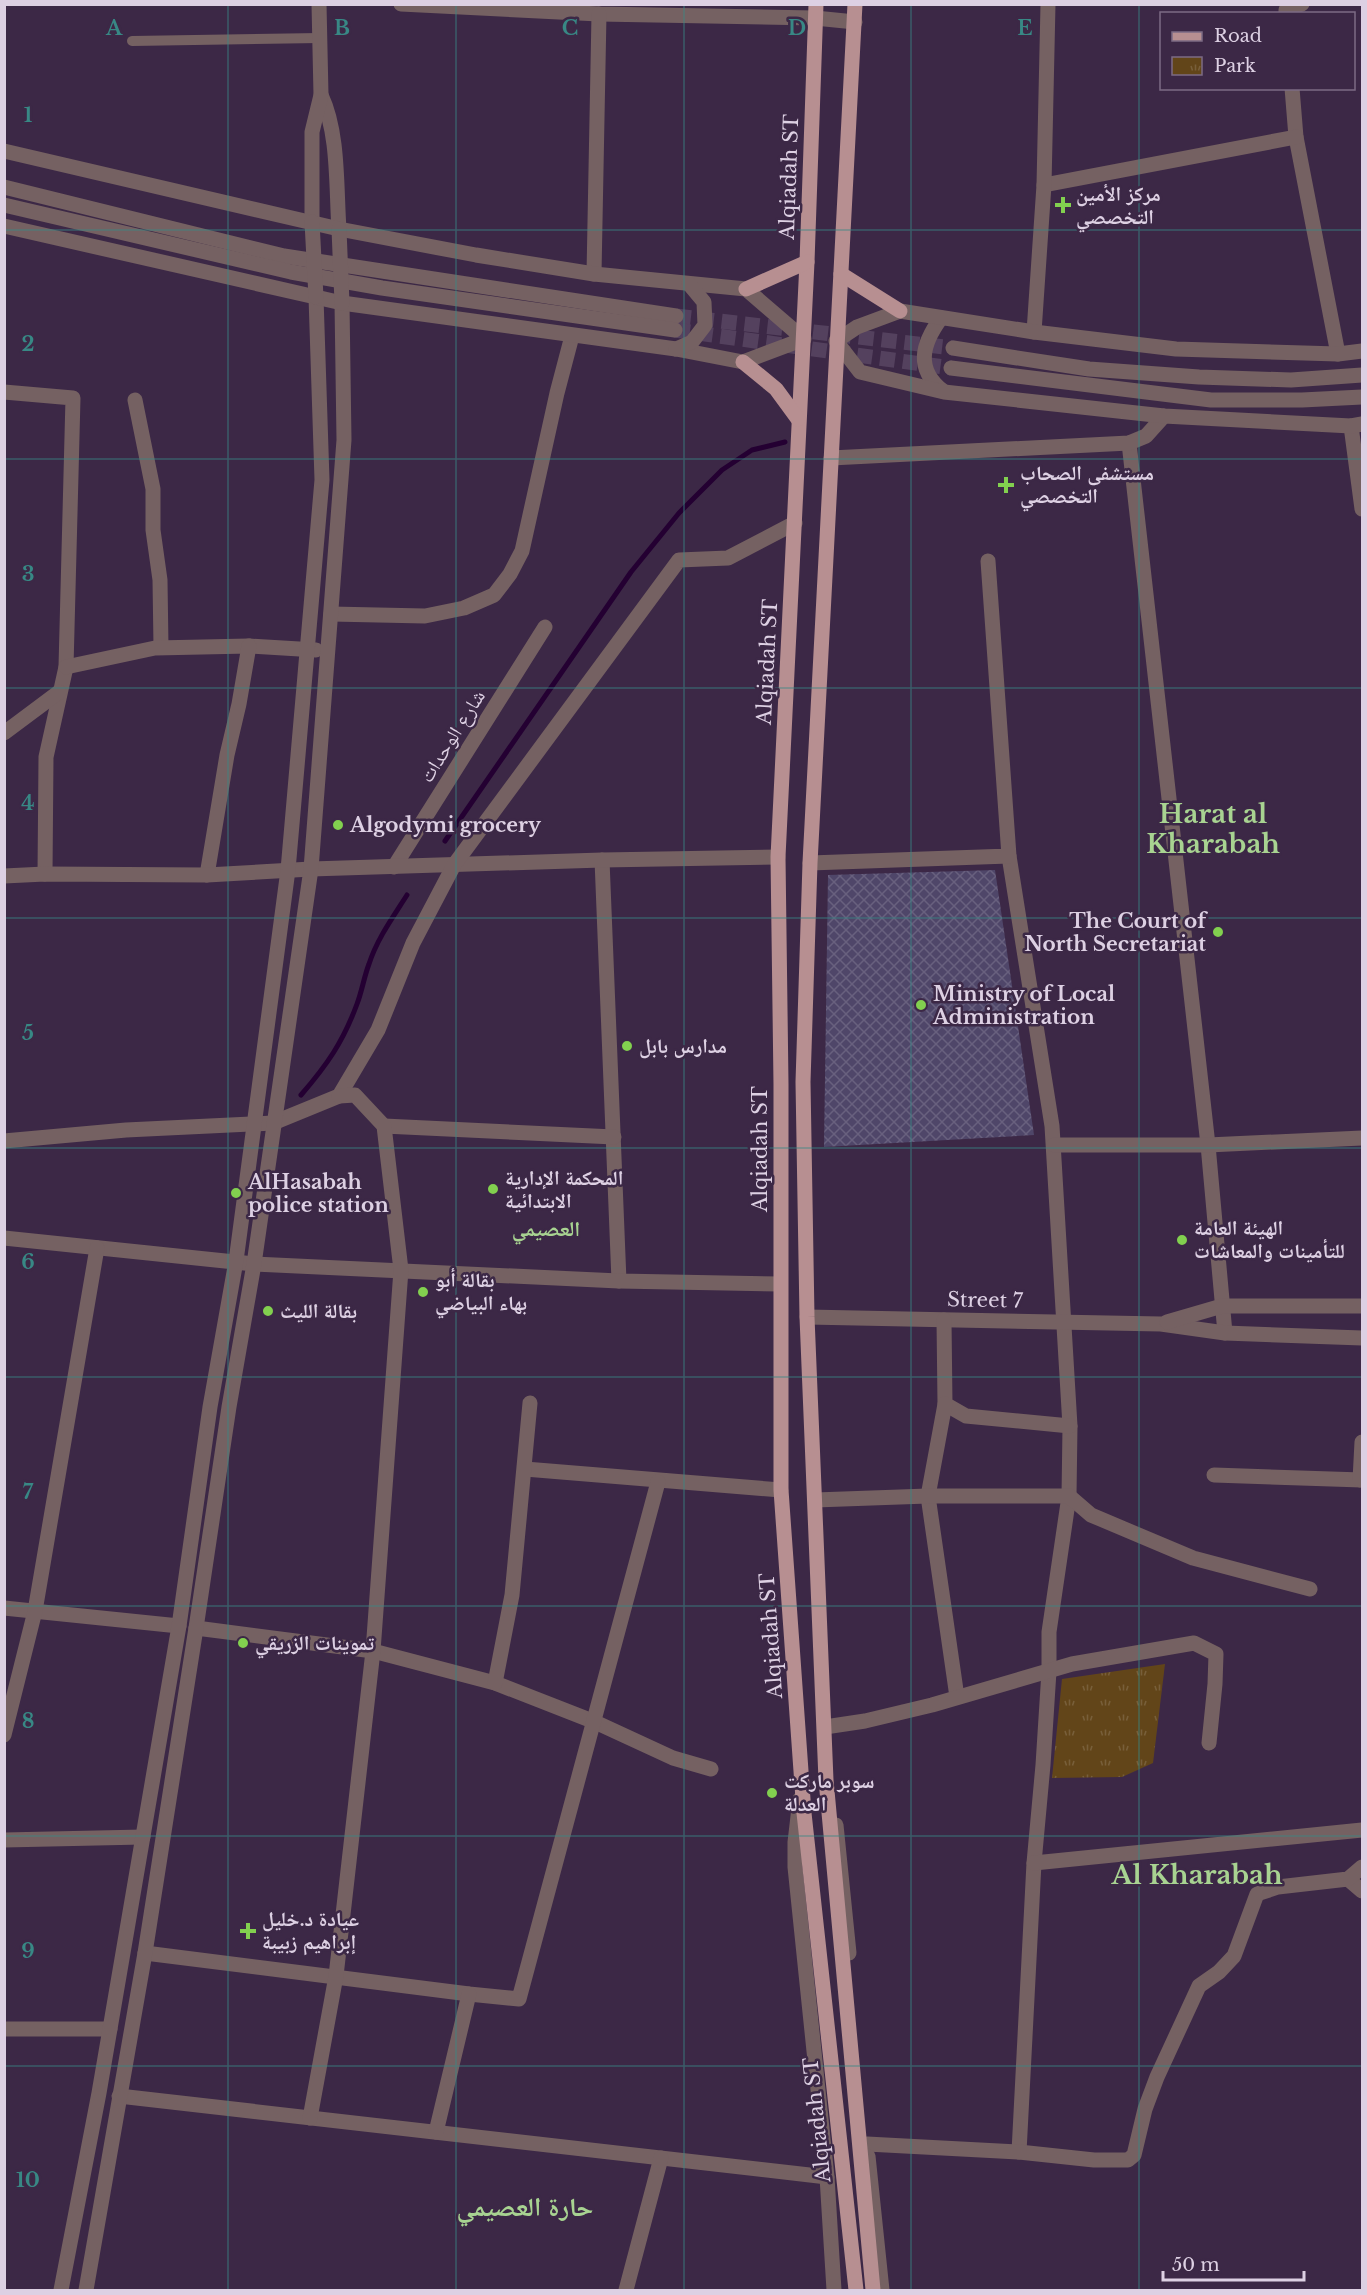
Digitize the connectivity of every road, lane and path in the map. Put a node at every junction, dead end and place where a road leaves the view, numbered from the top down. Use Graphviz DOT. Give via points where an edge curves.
graph roads {
  1 [pos="318,4"];
  2 [pos="401,4"];
  3 [pos="855,4"];
  4 [pos="1048,4"];
  5 [pos="1302,4"];
  6 [pos="816,11"];
  7 [pos="1286,12"];
  8 [pos="599,14"];
  9 [pos="855,22"];
  10 [pos="320,38"];
  11 [pos="132,41"];
  12 [pos="1292,90"];
  13 [pos="321,95"];
  14 [pos="1296,137"];
  15 [pos="4,151"];
  16 [pos="1044,185"];
  17 [pos="4,187"];
  18 [pos="4,206"];
  19 [pos="312,222"];
  20 [pos="4,226"];
  21 [pos="339,229"];
  22 [pos="807,262"];
  23 [pos="594,274"];
  24 [pos="841,274"];
  25 [pos="689,284"];
  26 [pos="746,289"];
  27 [pos="316,297"];
  28 [pos="342,303"];
  29 [pos="900,311"];
  30 [pos="940,318"];
  31 [pos="1034,332"];
  32 [pos="572,336"];
  33 [pos="804,339"];
  34 [pos="836,341"];
  35 [pos="953,348"];
  36 [pos="676,349"];
  37 [pos="1362,351"];
  38 [pos="1338,354"];
  39 [pos="743,362"];
  40 [pos="951,368"];
  41 [pos="1362,375"];
  42 [pos="4,392"];
  43 [pos="944,392"];
  44 [pos="1362,396"];
  45 [pos="135,400"];
  46 [pos="1164,416"];
  47 [pos="798,419"];
  48 [pos="1357,425"];
  49 [pos="1129,443"];
  50 [pos="831,458"];
  51 [pos="1362,508"];
  52 [pos="795,523"];
  53 [pos="988,561"];
  54 [pos="331,614"];
  55 [pos="545,627"];
  56 [pos="249,646"];
  57 [pos="161,647"];
  58 [pos="307,650"];
  59 [pos="328,651"];
  60 [pos="66,667"];
  61 [pos="59,692"];
  62 [pos="4,733"];
  63 [pos="1009,856"];
  64 [pos="778,857"];
  65 [pos="602,860"];
  66 [pos="810,863"];
  67 [pos="454,865"];
  68 [pos="394,867"];
  69 [pos="311,869"];
  70 [pos="288,870"];
  71 [pos="45,874"];
  72 [pos="207,875"];
  73 [pos="4,876"];
  74 [pos="339,1096"];
  75 [pos="273,1123"];
  76 [pos="253,1124"];
  77 [pos="384,1126"];
  78 [pos="614,1137"];
  79 [pos="1362,1138"];
  80 [pos="4,1141"];
  81 [pos="1208,1144"];
  82 [pos="1054,1145"];
  83 [pos="4,1238"];
  84 [pos="97,1248"];
  85 [pos="236,1261"];
  86 [pos="254,1264"];
  87 [pos="401,1270"];
  88 [pos="620,1281"];
  89 [pos="780,1284"];
  90 [pos="1222,1306"];
  91 [pos="1362,1306"];
  92 [pos="807,1317"];
  93 [pos="944,1320"];
  94 [pos="1065,1322"];
  95 [pos="1161,1324"];
  96 [pos="1225,1333"];
  97 [pos="1362,1338"];
  98 [pos="530,1404"];
  99 [pos="945,1404"];
  100 [pos="1070,1426"];
  101 [pos="1362,1442"];
  102 [pos="525,1469"];
  103 [pos="1214,1475"];
  104 [pos="1361,1480"];
  105 [pos="658,1482"];
  106 [pos="781,1490"];
  107 [pos="928,1496"];
  108 [pos="1070,1496"];
  109 [pos="815,1500"];
  110 [pos="1310,1589"];
  111 [pos="4,1608"];
  112 [pos="35,1611"];
  113 [pos="179,1626"];
  114 [pos="196,1628"];
  115 [pos="373,1651"];
  116 [pos="1049,1671"];
  117 [pos="495,1683"];
  118 [pos="957,1697"];
  119 [pos="595,1722"];
  120 [pos="825,1727"];
  121 [pos="4,1735"];
  122 [pos="1209,1743"];
  123 [pos="711,1769"];
  124 [pos="802,1785"];
  125 [pos="1362,1830"];
  126 [pos="143,1837"];
  127 [pos="4,1840"];
  128 [pos="1034,1863"];
  129 [pos="1362,1867"];
  130 [pos="1348,1879"];
  131 [pos="1362,1891"];
  132 [pos="145,1953"];
  133 [pos="336,1976"];
  134 [pos="469,1994"];
  135 [pos="4,2029"];
  136 [pos="110,2029"];
  137 [pos="119,2096"];
  138 [pos="310,2118"];
  139 [pos="436,2132"];
  140 [pos="863,2144"];
  141 [pos="1019,2152"];
  142 [pos="661,2158"];
  143 [pos="827,2177"];
  144 [pos="61,2290"];
  145 [pos="86,2290"];
  146 [pos="626,2290"];
  147 [pos="834,2290"];
  148 [pos="856,2290"];
  149 [pos="873,2290"];
  150 [pos="882,2290"];
  1 -- 10 [label="street"];
  2 -- 8 [label="street"];
  3 -- 9 [label="main road, Alqiadah ST"];
  4 -- 16 [label="street"];
  5 -- 7 [label="street"];
  6 -- 8 [label="street"];
  6 -- 9 [label="street"];
  6 -- 22 [label="main road, Alqiadah ST"];
  8 -- 23 [label="street"];
  9 -- 24 [label="main road, Alqiadah ST"];
  10 -- 11 [label="lane"];
  10 -- 13 [label="street"];
  12 -- 14 [label="street"];
  13 -- 19 [label="street" via="312,132"];
  13 -- 21 [label="street" via="330,114 333,134"];
  14 -- 16 [label="street"];
  14 -- 38 [label="street"];
  15 -- 19 [label="street"];
  16 -- 31 [label="street"];
  17 -- 18 [label="street" via="284,256 675,323 382,288 291,272"];
  19 -- 21 [label="street"];
  19 -- 27 [label="street, bridge"];
  20 -- 27 [label="street"];
  21 -- 23 [label="street"];
  21 -- 28 [label="street, bridge"];
  22 -- 26 [label="main road"];
  22 -- 33 [label="main road, Alqiadah ST"];
  23 -- 25 [label="street"];
  24 -- 29 [label="main road"];
  24 -- 34 [label="main road, Alqiadah ST"];
  25 -- 26 [label="street"];
  25 -- 36 [label="street" via="704,302 705,325 692,342"];
  26 -- 33 [label="street"];
  27 -- 28 [label="street"];
  27 -- 58 [label="street" via="322,480"];
  28 -- 32 [label="street"];
  28 -- 54 [label="street" via="344,440"];
  29 -- 30 [label="street"];
  29 -- 34 [label="street" via="857,327"];
  30 -- 31 [label="street"];
  30 -- 43 [label="street" via="928,335 923,355 932,382"];
  31 -- 38 [label="street" via="1176,349"];
  32 -- 36 [label="street"];
  32 -- 54 [label="street" via="522,551 494,595 464,608 425,616"];
  33 -- 39 [label="street"];
  33 -- 47 [label="main road, Alqiadah ST"];
  34 -- 43 [label="street" via="860,372"];
  34 -- 50 [label="main road, Alqiadah ST"];
  35 -- 41 [label="street" via="1089,369 1199,377 1291,380"];
  36 -- 39 [label="street"];
  37 -- 38 [label="street"];
  39 -- 47 [label="main road" via="776,388"];
  40 -- 44 [label="street" via="1211,400"];
  42 -- 60 [label="street" via="73,398"];
  43 -- 46 [label="street"];
  45 -- 57 [label="street" via="153,489"];
  46 -- 48 [label="street"];
  46 -- 49 [label="street" via="1146,436"];
  47 -- 52 [label="main road, Alqiadah ST"];
  48 -- 51 [label="street"];
  49 -- 50 [label="street"];
  49 -- 81 [label="street"];
  50 -- 66 [label="main road, Alqiadah ST"];
  52 -- 64 [label="main road, Alqiadah ST"];
  52 -- 67 [label="street" via="728,558 679,560"];
  53 -- 63 [label="street"];
  54 -- 59 [label="street"];
  55 -- 68 [label="street, شارع الوحدات"];
  56 -- 57 [label="street"];
  56 -- 58 [label="street"];
  56 -- 72 [label="street"];
  57 -- 60 [label="street"];
  58 -- 59 [label="street"];
  58 -- 70 [label="street"];
  59 -- 69 [label="street"];
  60 -- 61 [label="street"];
  61 -- 62 [label="street"];
  61 -- 71 [label="street" via="46,757"];
  63 -- 66 [label="street"];
  63 -- 82 [label="street"];
  64 -- 65 [label="street"];
  64 -- 89 [label="main road, Alqiadah ST"];
  65 -- 67 [label="street"];
  65 -- 78 [label="street"];
  66 -- 92 [label="main road, Alqiadah ST" via="803,1082"];
  67 -- 68 [label="street"];
  67 -- 74 [label="street" via="413,943 378,1030"];
  68 -- 69 [label="street"];
  69 -- 70 [label="street"];
  69 -- 75 [label="street"];
  70 -- 72 [label="street"];
  70 -- 76 [label="street"];
  71 -- 72 [label="street"];
  71 -- 73 [label="street"];
  74 -- 75 [label="street"];
  74 -- 77 [label="street" via="355,1095"];
  75 -- 76 [label="street"];
  75 -- 86 [label="street"];
  76 -- 80 [label="street"];
  76 -- 85 [label="street"];
  77 -- 78 [label="street"];
  77 -- 87 [label="street"];
  78 -- 88 [label="street"];
  79 -- 81 [label="street"];
  81 -- 82 [label="street"];
  81 -- 90 [label="street"];
  82 -- 94 [label="street"];
  83 -- 84 [label="street"];
  84 -- 85 [label="street"];
  84 -- 112 [label="street"];
  85 -- 86 [label="street"];
  85 -- 113 [label="street" via="210,1407"];
  86 -- 87 [label="street"];
  86 -- 114 [label="street"];
  87 -- 88 [label="street"];
  87 -- 115 [label="street"];
  88 -- 89 [label="street"];
  89 -- 106 [label="main road, Alqiadah ST"];
  90 -- 91 [label="street, Street 7"];
  90 -- 95 [label="street, Street 7"];
  90 -- 96 [label="street"];
  92 -- 93 [label="street, Street 7"];
  92 -- 109 [label="main road, Alqiadah ST"];
  93 -- 94 [label="street, Street 7"];
  93 -- 99 [label="street"];
  94 -- 95 [label="street, Street 7"];
  94 -- 100 [label="street"];
  95 -- 96 [label="street, Street 7"];
  96 -- 97 [label="street, Street 7"];
  98 -- 102 [label="street"];
  99 -- 100 [label="street" via="966,1416"];
  99 -- 107 [label="street"];
  100 -- 108 [label="street"];
  101 -- 104 [label="street"];
  102 -- 105 [label="street"];
  102 -- 117 [label="street" via="512,1595"];
  103 -- 104 [label="street"];
  105 -- 106 [label="street"];
  105 -- 119 [label="street"];
  106 -- 124 [label="main road, Alqiadah ST"];
  107 -- 108 [label="street"];
  107 -- 109 [label="street"];
  107 -- 118 [label="street"];
  108 -- 110 [label="street" via="1091,1515 1193,1558"];
  108 -- 116 [label="street" via="1049,1632"];
  109 -- 120 [label="main road, Alqiadah ST"];
  111 -- 112 [label="street"];
  112 -- 113 [label="street"];
  112 -- 121 [label="street"];
  113 -- 126 [label="street"];
  114 -- 115 [label="street"];
  114 -- 132 [label="street"];
  115 -- 117 [label="street"];
  115 -- 133 [label="street"];
  116 -- 118 [label="street"];
  116 -- 122 [label="street" via="1194,1643 1216,1654"];
  116 -- 128 [label="street"];
  117 -- 119 [label="street"];
  118 -- 120 [label="street" via="865,1721"];
  119 -- 123 [label="street" via="673,1758"];
  119 -- 134 [label="street" via="519,1999"];
  120 -- 140 [label="main road, Alqiadah ST" via="826,1780"];
  124 -- 143 [label="street" via="795,1868"];
  124 -- 148 [label="main road, Alqiadah ST"];
  125 -- 128 [label="street"];
  126 -- 127 [label="street"];
  126 -- 136 [label="street"];
  128 -- 141 [label="street"];
  129 -- 130 [label="street"];
  130 -- 131 [label="street"];
  130 -- 141 [label="street" via="1278,1887 1257,1894 1234,1956 1199,1986 1157,2078 1134,2155 1128,2160"];
  132 -- 133 [label="street"];
  132 -- 137 [label="street"];
  133 -- 134 [label="street"];
  133 -- 138 [label="street"];
  134 -- 139 [label="street"];
  135 -- 136 [label="street"];
  136 -- 144 [label="street"];
  137 -- 138 [label="street"];
  137 -- 145 [label="street"];
  138 -- 139 [label="street"];
  139 -- 142 [label="street"];
  140 -- 141 [label="street"];
  140 -- 149 [label="main road, Alqiadah ST"];
  140 -- 150 [label="street"];
  142 -- 143 [label="street"];
  142 -- 146 [label="street"];
  143 -- 147 [label="street"];
}
